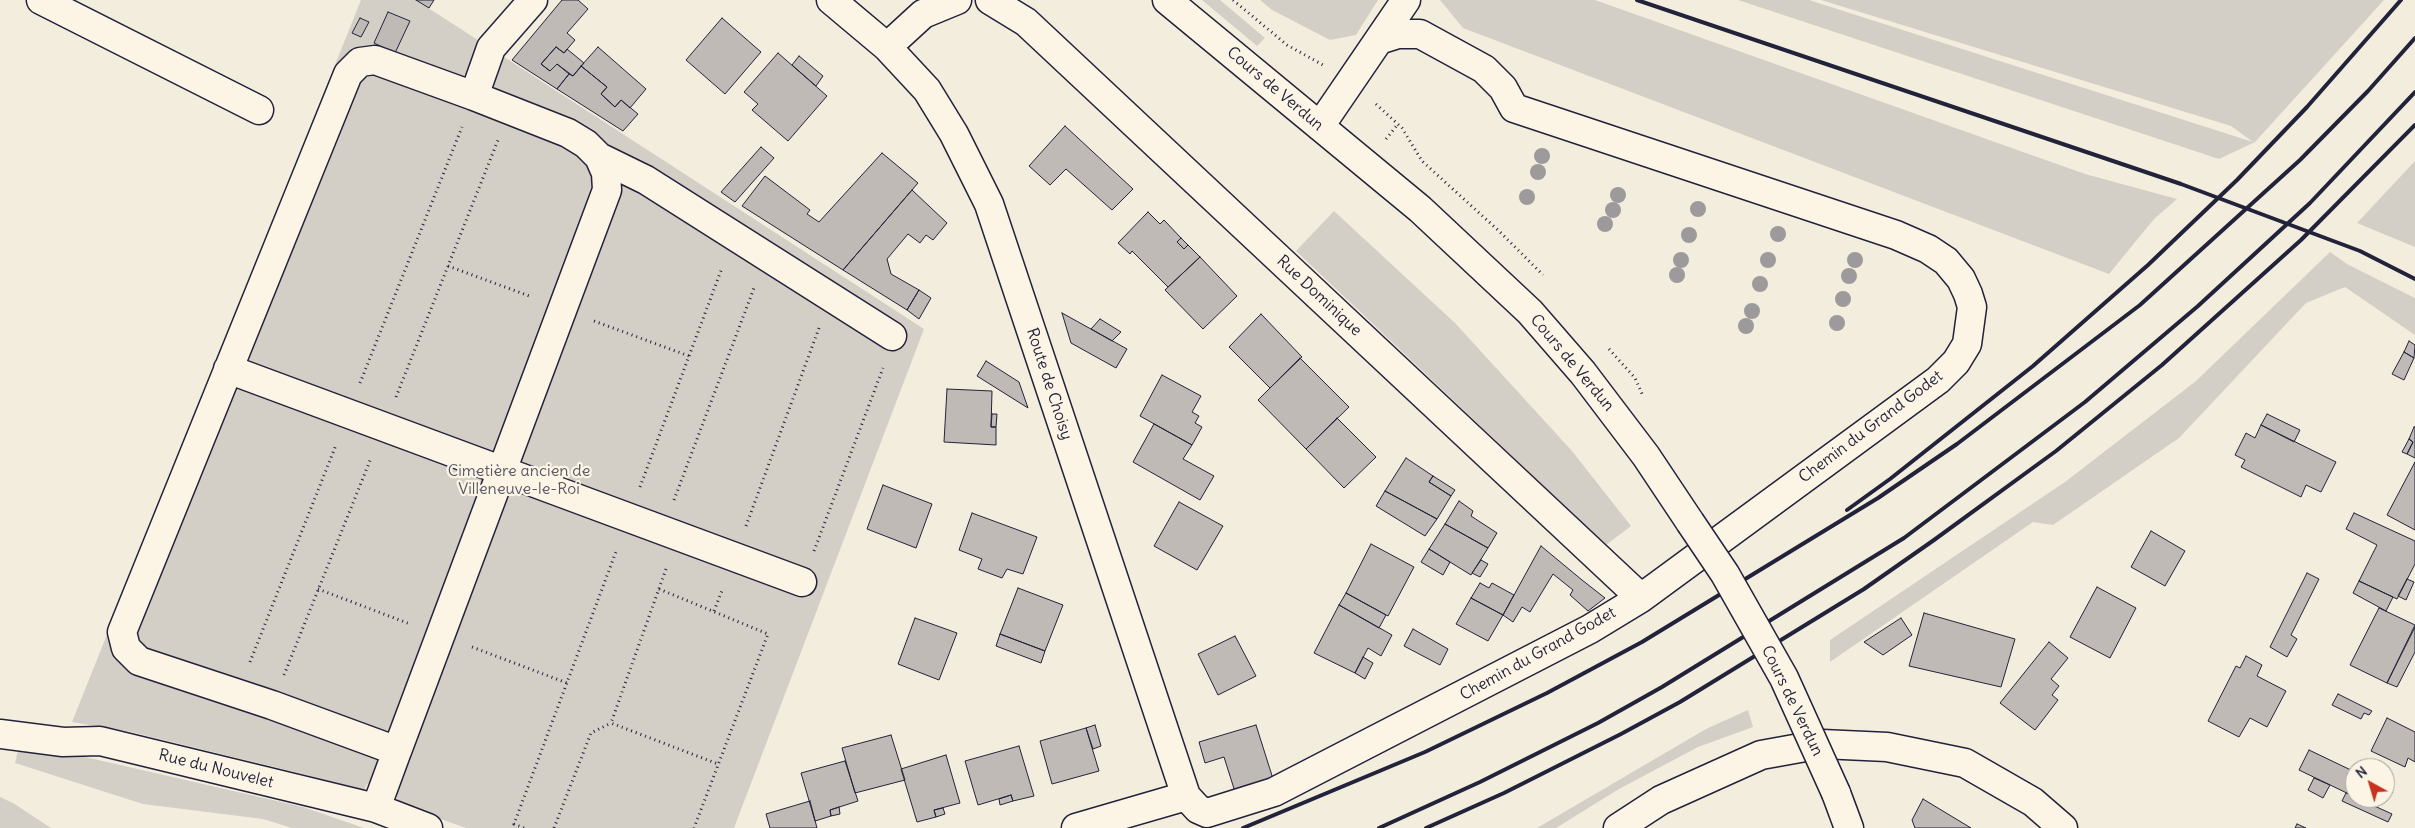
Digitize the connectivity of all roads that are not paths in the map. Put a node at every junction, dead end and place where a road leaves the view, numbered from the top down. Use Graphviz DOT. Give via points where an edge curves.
graph roads {
  1 [pos="41,0"];
  2 [pos="533,0"];
  3 [pos="831,0"];
  4 [pos="957,0"];
  5 [pos="990,0"];
  6 [pos="1167,0"];
  7 [pos="1406,0"];
  8 [pos="1379,40"];
  9 [pos="887,48"];
  10 [pos="474,96"];
  11 [pos="259,110"];
  12 [pos="1320,126"];
  13 [pos="599,157"];
  14 [pos="892,336"];
  15 [pos="228,369"];
  16 [pos="501,471"];
  17 [pos="802,582"];
  18 [pos="1642,598"];
  19 [pos="0,734"];
  20 [pos="397,751"];
  21 [pos="1192,803"];
  22 [pos="376,808"];
  23 [pos="428,828"];
  24 [pos="1076,828"];
  25 [pos="1618,828"];
  26 [pos="1849,828"];
  27 [pos="2063,828"];
  1 -- 11 [label="street"];
  2 -- 10 [label="street" via="491,48"];
  3 -- 9 [label="street, Route de Choisy"];
  4 -- 9 [label="street" via="923,14"];
  5 -- 18 [label="street, Rue Dominique" via="1026,22"];
  6 -- 12 [label="street, Cours de Verdun"];
  7 -- 8 [label="street"];
  8 -- 12 [label="street"];
  8 -- 18 [label="street, Chemin du Grand Godet" via="1398,34 1420,34 1484,69 1502,88 1514,108 1907,239 1946,261 1962,279 1972,307 1967,344 1938,380"];
  9 -- 21 [label="street, Route de Choisy" via="927,90 954,134 989,204"];
  10 -- 13 [label="street" via="568,133"];
  10 -- 15 [label="street" via="375,60 360,62 348,74"];
  12 -- 26 [label="street, Cours de Verdun, bridge" via="1420,209 1530,312 1629,433 1725,574 1784,678"];
  13 -- 14 [label="street" via="646,180"];
  13 -- 16 [label="street" via="606,173 606,190"];
  15 -- 16 [label="street"];
  15 -- 20 [label="street" via="122,632 126,648 139,661"];
  16 -- 17 [label="street"];
  16 -- 20 [label="street"];
  18 -- 21 [label="street, Chemin du Grand Godet" via="1590,629 1274,792 1207,813"];
  19 -- 22 [label="street, Rue du Nouvelet" via="63,742 100,741"];
  20 -- 22 [label="street"];
  21 -- 24 [label="street"];
  22 -- 23 [label="street, Rue du Nouvelet"];
  25 -- 27 [label="street" via="1661,800 1761,755 1822,744 1887,747 1965,763 2033,802"];
}
